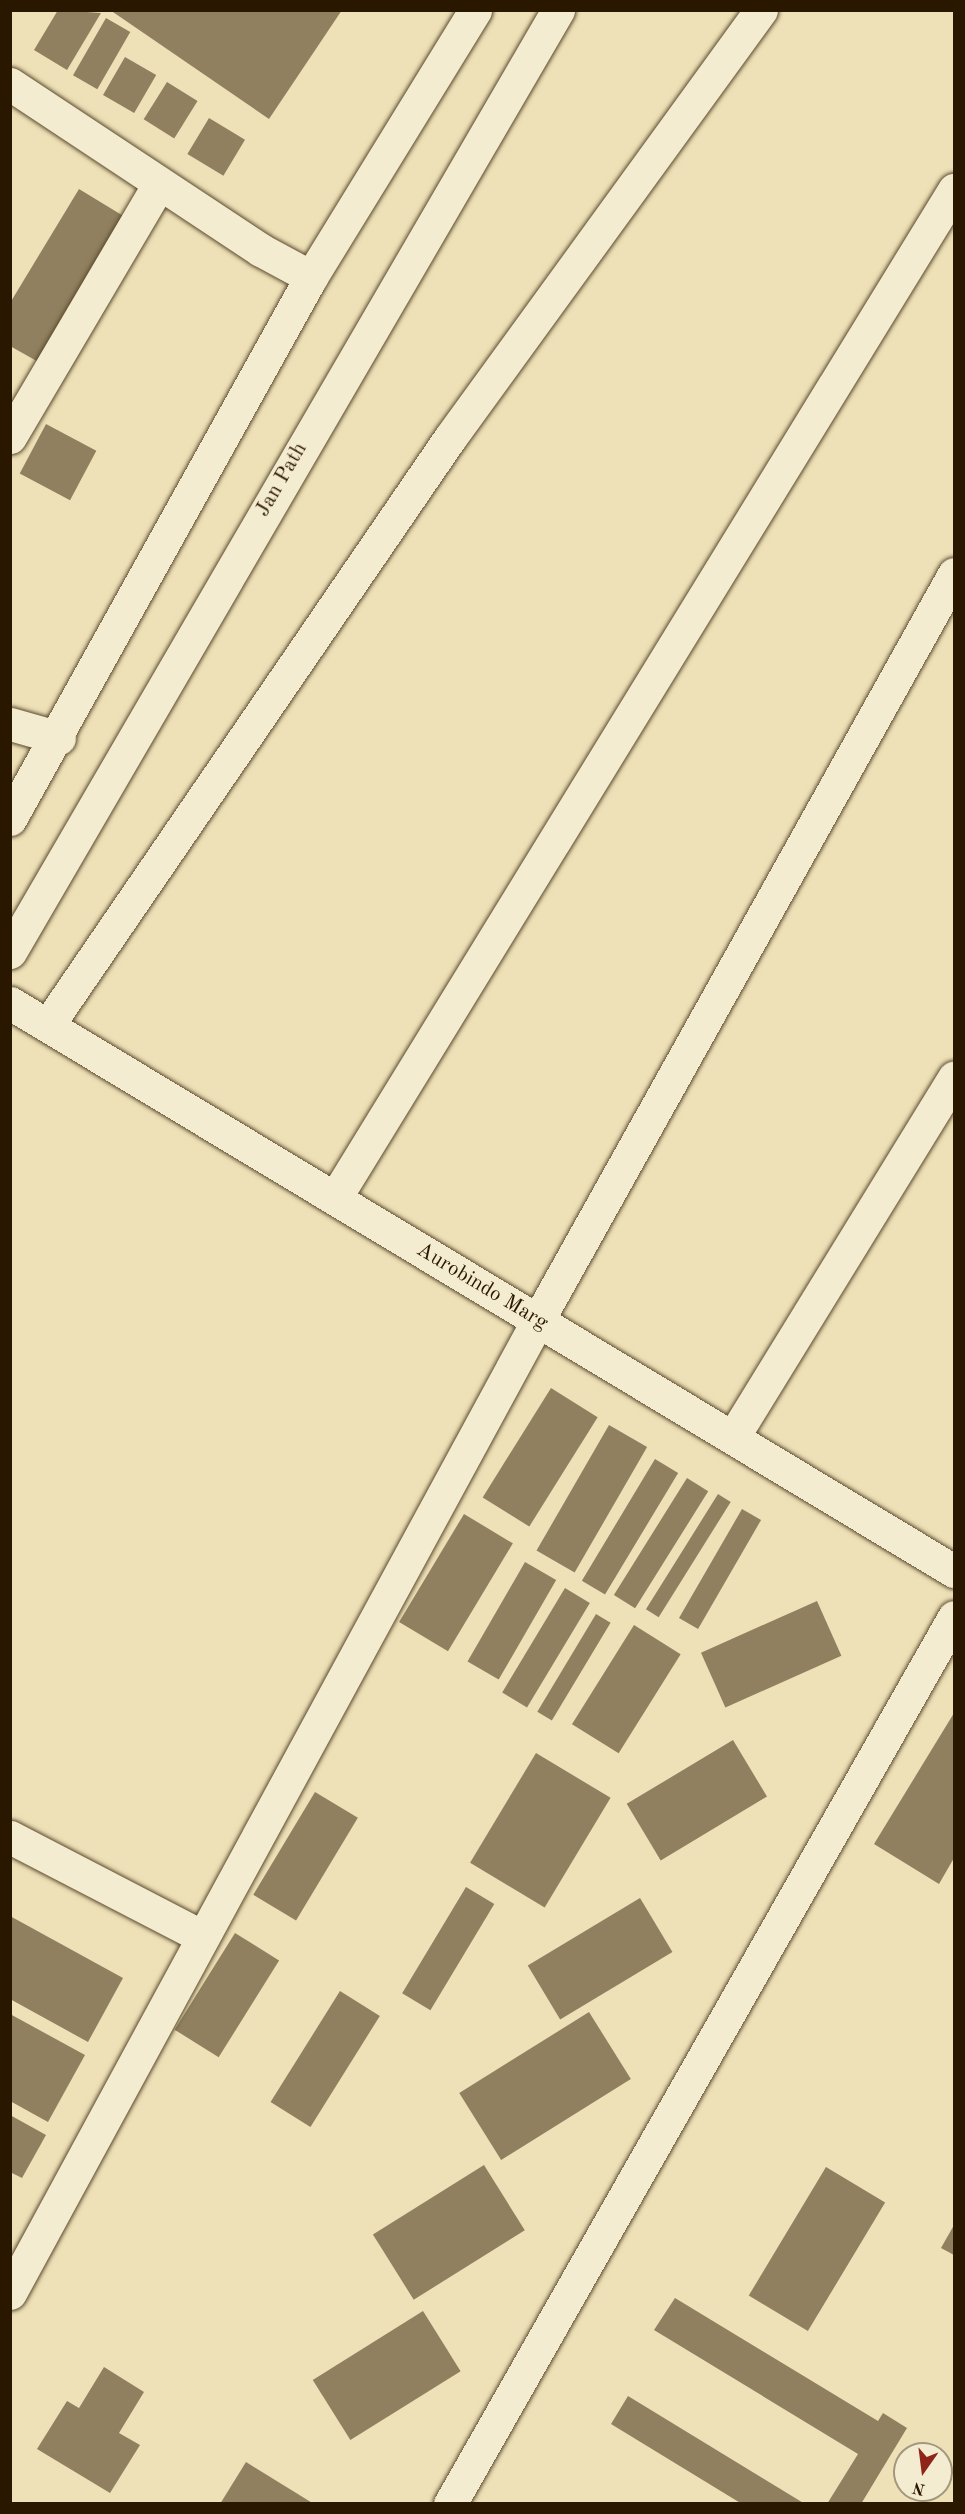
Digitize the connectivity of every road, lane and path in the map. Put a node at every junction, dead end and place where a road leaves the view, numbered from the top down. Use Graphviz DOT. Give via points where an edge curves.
graph roads {
  1 [pos="475,10"];
  2 [pos="558,10"];
  3 [pos="761,10"];
  4 [pos="10,84"];
  5 [pos="159,184"];
  6 [pos="954,190"];
  7 [pos="311,277"];
  8 [pos="10,437"];
  9 [pos="954,575"];
  10 [pos="10,724"];
  11 [pos="59,738"];
  12 [pos="10,819"];
  13 [pos="10,952"];
  14 [pos="10,1003"];
  15 [pos="48,1025"];
  16 [pos="954,1078"];
  17 [pos="335,1198"];
  18 [pos="538,1320"];
  19 [pos="733,1437"];
  20 [pos="954,1571"];
  21 [pos="954,1617"];
  22 [pos="10,1837"];
  23 [pos="203,1937"];
  24 [pos="10,2293"];
  25 [pos="450,2504"];
  1 -- 7 [label="street"];
  2 -- 13 [label="street, Jan Path"];
  3 -- 15 [label="street" via="450,438"];
  4 -- 5 [label="street"];
  5 -- 7 [label="street"];
  5 -- 8 [label="street"];
  6 -- 17 [label="street"];
  7 -- 11 [label="street"];
  9 -- 18 [label="street"];
  10 -- 11 [label="street"];
  11 -- 12 [label="street"];
  14 -- 15 [label="street, Aurobindo Marg"];
  15 -- 17 [label="street, Aurobindo Marg"];
  16 -- 19 [label="street"];
  17 -- 18 [label="street, Aurobindo Marg"];
  18 -- 19 [label="street, Aurobindo Marg"];
  18 -- 23 [label="street"];
  19 -- 20 [label="street, Aurobindo Marg"];
  21 -- 25 [label="street"];
  22 -- 23 [label="street"];
  23 -- 24 [label="street"];
}
